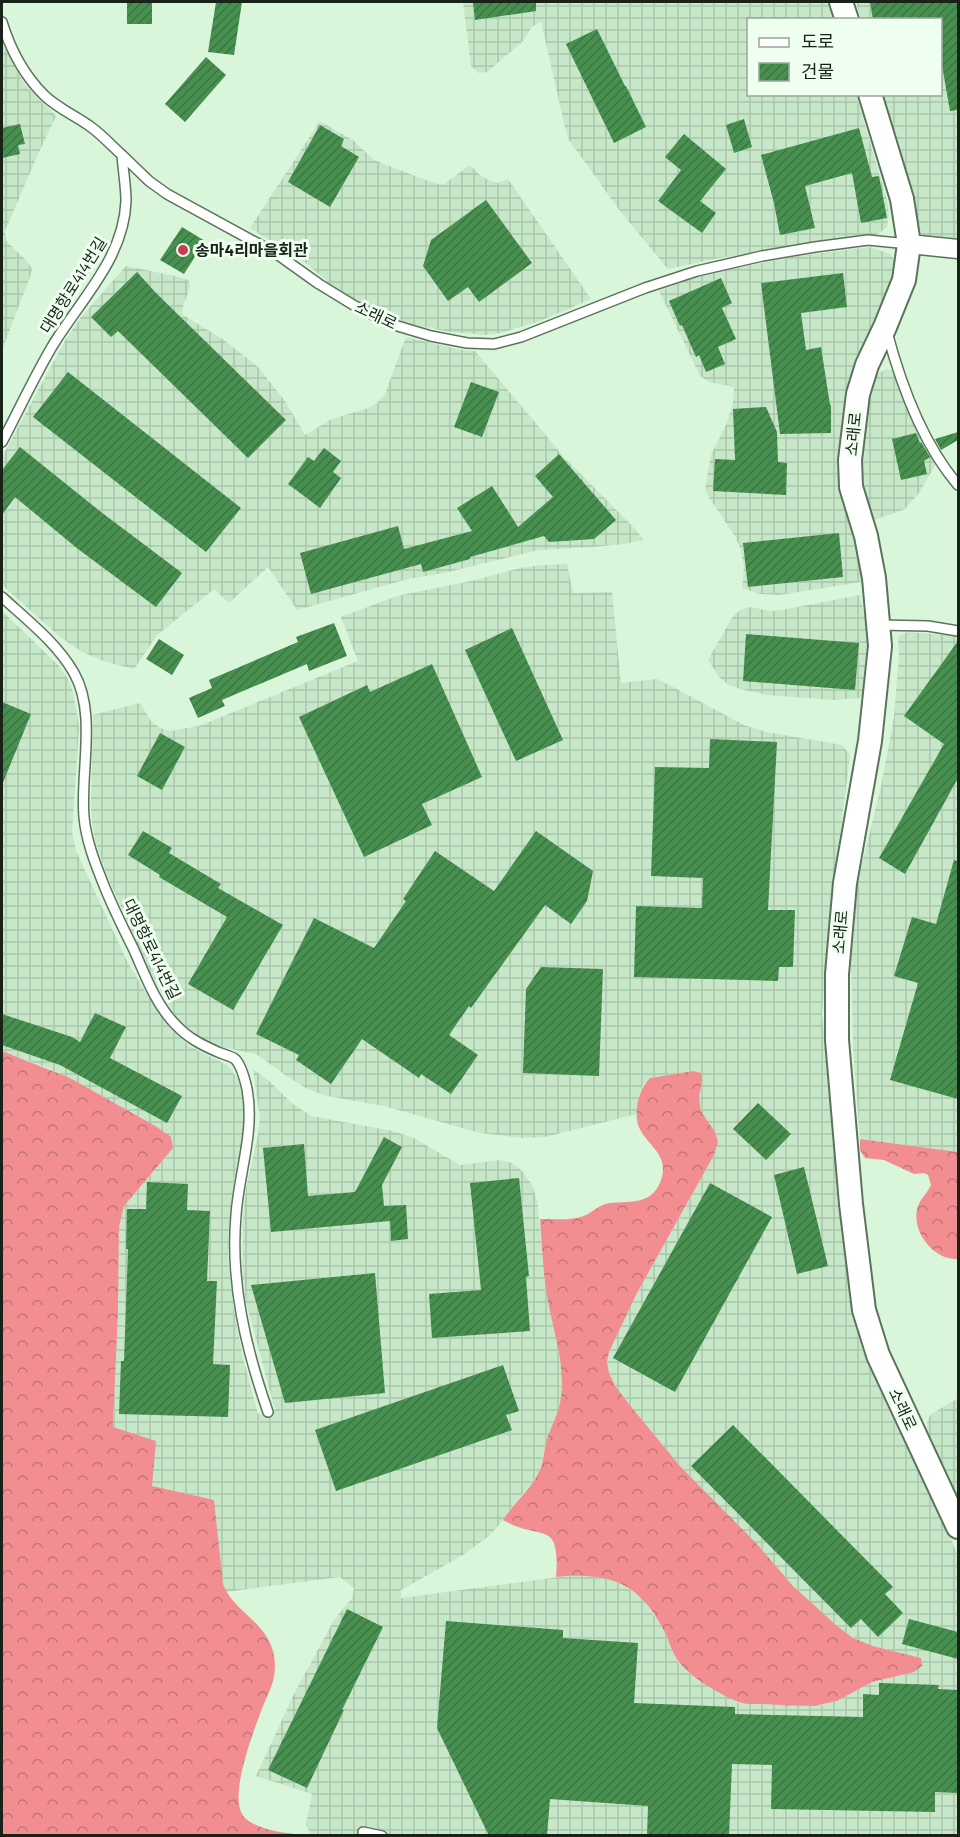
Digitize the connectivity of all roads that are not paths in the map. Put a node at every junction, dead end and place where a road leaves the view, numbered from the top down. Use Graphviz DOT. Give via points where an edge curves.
graph roads {
  1 [pos="842,2"];
  2 [pos="846,18"];
  3 [pos="2,22"];
  4 [pos="4,40"];
  5 [pos="871,96"];
  6 [pos="122,155"];
  7 [pos="909,244"];
  8 [pos="958,249"];
  9 [pos="885,327"];
  10 [pos="2,442"];
  11 [pos="958,485"];
  12 [pos="2,597"];
  13 [pos="878,625"];
  14 [pos="958,632"];
  15 [pos="268,1412"];
  16 [pos="958,1527"];
  17 [pos="363,1832"];
  18 [pos="382,1836"];
  1 -- 2 [label="street"];
  3 -- 4 [label="lane"];
  4 -- 6 [label="lane" via="45,96 92,128"];
  5 -- 7 [label="street, 소래로" via="902,199"];
  6 -- 7 [label="lane, 소래로" via="167,194 277,254 355,306 392,324 467,343 494,344 521,337 645,288 762,256 868,240"];
  6 -- 10 [label="lane, 대명항로414번길" via="126,200 119,240 111,259 53,345"];
  7 -- 8 [label="street"];
  7 -- 9 [label="street, 소래로" via="904,280"];
  9 -- 11 [label="lane" via="904,391"];
  9 -- 13 [label="street, 소래로" via="858,394 850,460 851,487 874,578"];
  12 -- 15 [label="lane, 대명항로414번길" via="55,648 75,674 86,718 84,817 88,840 102,882 150,985 183,1033 234,1059 247,1087 250,1122 240,1177 234,1262 245,1331"];
  13 -- 14 [label="lane" via="928,626"];
  13 -- 16 [label="street, 소래로" via="880,646 870,741 845,883 837,974 837,1040 851,1204 864,1310 871,1334"];
  17 -- 18 [label="lane"];
}
